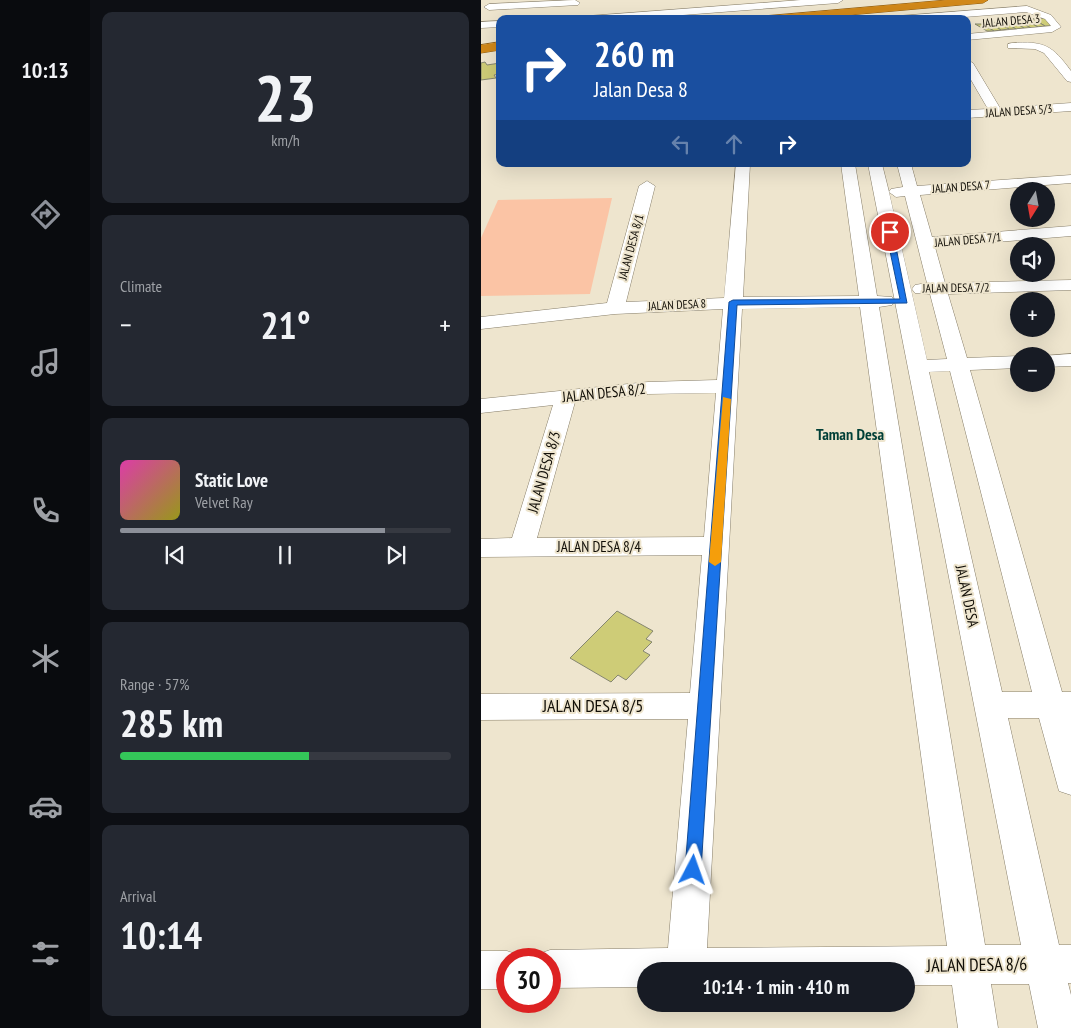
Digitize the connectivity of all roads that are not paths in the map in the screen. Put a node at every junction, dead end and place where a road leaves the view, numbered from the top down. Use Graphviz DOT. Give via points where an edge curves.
graph roads {
  1 [pos="838,0"];
  2 [pos="983,0"];
  3 [pos="1003,0"];
  4 [pos="575,3"];
  5 [pos="488,6"];
  6 [pos="609,7"];
  7 [pos="863,14"];
  8 [pos="612,15"];
  9 [pos="639,15"];
  10 [pos="844,15"];
  11 [pos="850,15"];
  12 [pos="953,15"];
  13 [pos="496,24"];
  14 [pos="481,25"];
  15 [pos="971,37"];
  16 [pos="496,42"];
  17 [pos="481,44"];
  18 [pos="1001,46"];
  19 [pos="496,47"];
  20 [pos="481,49"];
  21 [pos="971,70"];
  22 [pos="1071,79"];
  23 [pos="1071,107"];
  24 [pos="996,112"];
  25 [pos="971,114"];
  26 [pos="743,167"];
  27 [pos="848,167"];
  28 [pos="876,167"];
  29 [pos="905,167"];
  30 [pos="1071,179"];
  31 [pos="647,186"];
  32 [pos="911,191"];
  33 [pos="881,193"];
  34 [pos="1071,231"];
  35 [pos="924,243"];
  36 [pos="1071,286"];
  37 [pos="936,288"];
  38 [pos="903,295"];
  39 [pos="868,301"];
  40 [pos="733,302"];
  41 [pos="615,308"];
  42 [pos="481,323"];
  43 [pos="1071,360"];
  44 [pos="1055,361"];
  45 [pos="1010,362"];
  46 [pos="959,364"];
  47 [pos="918,366"];
  48 [pos="727,386"];
  49 [pos="567,397"];
  50 [pos="481,406"];
  51 [pos="716,546"];
  52 [pos="481,548"];
  53 [pos="522,548"];
  54 [pos="990,705"];
  55 [pos="1061,705"];
  56 [pos="705,706"];
  57 [pos="481,707"];
  58 [pos="1071,780"];
  59 [pos="686,962"];
  60 [pos="1058,964"];
  61 [pos="968,965"];
  62 [pos="915,966"];
  63 [pos="637,969"];
  64 [pos="481,970"];
  65 [pos="496,970"];
  66 [pos="561,970"];
  67 [pos="978,1028"];
  68 [pos="1058,1028"];
  1 -- 9 [label="street"];
  2 -- 10 [label="highway"];
  3 -- 7 [label="highway" via="939,9"];
  4 -- 5 [label="street"];
  6 -- 8 [label="street"];
  7 -- 11 [label="highway"];
  12 -- 15 [label="street, JALAN DESA 3" via="1033,9 1048,17 1056,27"];
  13 -- 14 [label="street"];
  16 -- 17 [label="highway"];
  18 -- 22 [label="street" via="1036,45 1047,48"];
  19 -- 20 [label="highway"];
  21 -- 24 [label="street"];
  23 -- 24 [label="street, JALAN DESA 5/3"];
  24 -- 25 [label="street, JALAN DESA 5/3"];
  26 -- 40 [label="street"];
  27 -- 39 [label="street"];
  28 -- 33 [label="street, JALAN DESA"];
  29 -- 32 [label="street"];
  30 -- 32 [label="street, JALAN DESA 7"];
  31 -- 41 [label="street, JALAN DESA 8/1"];
  32 -- 33 [label="street, JALAN DESA 7"];
  32 -- 35 [label="street"];
  33 -- 38 [label="street, JALAN DESA"];
  34 -- 35 [label="street, JALAN DESA 7/1"];
  35 -- 37 [label="street"];
  36 -- 37 [label="street, JALAN DESA 7/2"];
  37 -- 38 [label="street, JALAN DESA 7/2"];
  37 -- 46 [label="street"];
  38 -- 39 [label="street, JALAN DESA 8"];
  38 -- 47 [label="street, JALAN DESA"];
  39 -- 40 [label="street, JALAN DESA 8"];
  39 -- 61 [label="street"];
  40 -- 41 [label="street, JALAN DESA 8"];
  40 -- 48 [label="street"];
  41 -- 42 [label="street, JALAN DESA 8"];
  43 -- 44 [label="street"];
  45 -- 46 [label="street"];
  46 -- 47 [label="street"];
  46 -- 55 [label="street"];
  47 -- 54 [label="street, JALAN DESA"];
  48 -- 49 [label="street, JALAN DESA 8/2" via="648,388"];
  48 -- 51 [label="street"];
  49 -- 50 [label="street, JALAN DESA 8/2"];
  49 -- 53 [label="street, JALAN DESA 8/3"];
  51 -- 53 [label="street, JALAN DESA 8/4"];
  51 -- 56 [label="street"];
  52 -- 53 [label="street, JALAN DESA 8/4"];
  54 -- 55 [label="street"];
  54 -- 60 [label="street, JALAN DESA"];
  55 -- 58 [label="street"];
  56 -- 57 [label="street, JALAN DESA 8/5"];
  56 -- 59 [label="street"];
  60 -- 61 [label="street, JALAN DESA 8/6"];
  60 -- 68 [label="street, JALAN DESA"];
  61 -- 62 [label="street, JALAN DESA 8/6"];
  61 -- 67 [label="street"];
  63 -- 66 [label="street, JALAN DESA 8/6"];
  64 -- 65 [label="street"];
}
